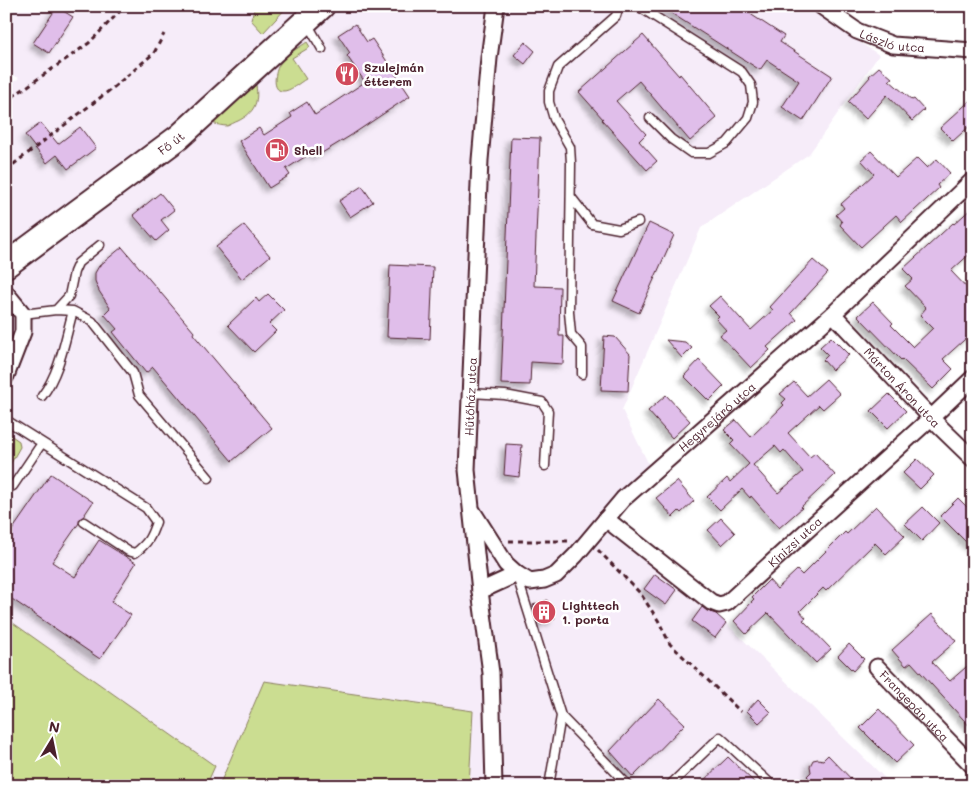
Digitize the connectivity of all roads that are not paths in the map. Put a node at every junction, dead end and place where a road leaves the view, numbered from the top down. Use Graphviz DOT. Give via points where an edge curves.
graph roads {
  1 [pos="496,6"];
  2 [pos="619,6"];
  3 [pos="638,6"];
  4 [pos="821,6"];
  5 [pos="314,14"];
  6 [pos="322,49"];
  7 [pos="973,51"];
  8 [pos="650,118"];
  9 [pos="973,180"];
  10 [pos="571,197"];
  11 [pos="638,222"];
  12 [pos="100,245"];
  13 [pos="6,265"];
  14 [pos="8,298"];
  15 [pos="56,310"];
  16 [pos="73,311"];
  17 [pos="23,314"];
  18 [pos="833,314"];
  19 [pos="582,374"];
  20 [pos="6,376"];
  21 [pos="973,378"];
  22 [pos="470,392"];
  23 [pos="42,396"];
  24 [pos="932,417"];
  25 [pos="6,420"];
  26 [pos="42,443"];
  27 [pos="973,459"];
  28 [pos="545,466"];
  29 [pos="209,478"];
  30 [pos="6,489"];
  31 [pos="471,509"];
  32 [pos="606,519"];
  33 [pos="84,522"];
  34 [pos="516,574"];
  35 [pos="480,591"];
  36 [pos="877,667"];
  37 [pos="561,716"];
  38 [pos="973,766"];
  39 [pos="494,786"];
  40 [pos="549,786"];
  41 [pos="629,786"];
  42 [pos="669,786"];
  43 [pos="773,786"];
  1 -- 22 [label="street, Hűtőház utca" via="480,160"];
  2 -- 10 [label="lane" via="616,16 558,67 549,91 554,119 570,148"];
  3 -- 8 [label="lane" via="742,72 751,85 752,102 748,118 727,143 709,153 691,153 671,140"];
  4 -- 7 [label="street, László utca" via="857,31 893,44"];
  5 -- 6 [label="lane"];
  5 -- 13 [label="main road, Fő út" via="179,137"];
  9 -- 18 [label="street, Hegyrejáró utca"];
  10 -- 11 [label="lane" via="592,224 620,229"];
  10 -- 19 [label="lane" via="569,312 572,334 582,347"];
  12 -- 15 [label="lane" via="78,263 69,296"];
  14 -- 17 [label="street"];
  15 -- 16 [label="lane"];
  15 -- 17 [label="lane"];
  16 -- 23 [label="lane" via="59,361"];
  16 -- 29 [label="lane" via="92,322 133,373 139,395"];
  17 -- 20 [label="street" via="23,332"];
  18 -- 24 [label="street, Márton Áron utca"];
  18 -- 32 [label="street, Hegyrejáró utca" via="623,499"];
  21 -- 24 [label="street, Kinizsi utca"];
  22 -- 28 [label="lane" via="542,402 548,411"];
  22 -- 31 [label="street, Hűtőház utca" via="467,470"];
  24 -- 27 [label="street, Márton Áron utca"];
  24 -- 32 [label="street, Kinizsi utca" via="727,603 711,602"];
  25 -- 26 [label="lane"];
  26 -- 30 [label="lane" via="13,486"];
  26 -- 33 [label="lane" via="146,508 156,522 145,546 136,553"];
  31 -- 34 [label="street" via="506,564"];
  31 -- 35 [label="street, Hűtőház utca"];
  32 -- 34 [label="street, Hegyrejáró utca" via="556,575 530,582"];
  34 -- 35 [label="street"];
  34 -- 37 [label="lane"];
  35 -- 39 [label="street, Hűtőház utca" via="491,673"];
  36 -- 38 [label="street, Frangepán utca"];
  37 -- 40 [label="lane"];
  37 -- 41 [label="lane"];
  42 -- 43 [label="lane" via="720,737"];
}
